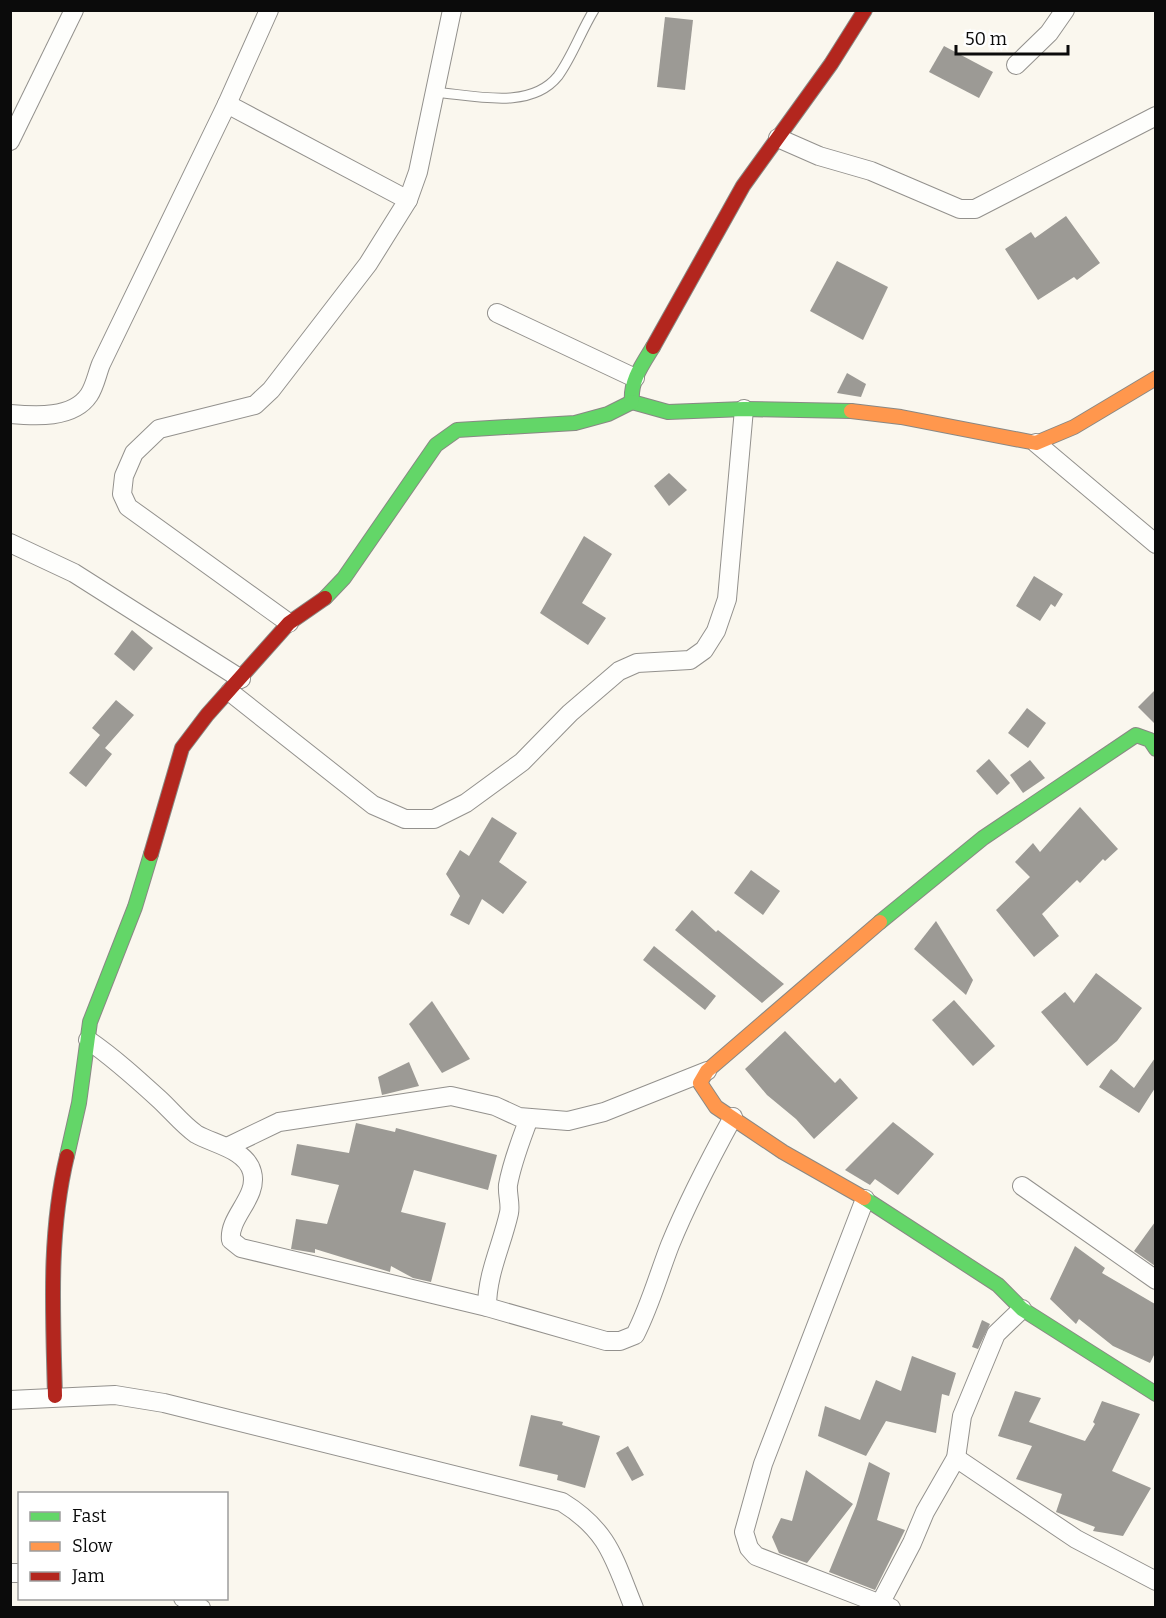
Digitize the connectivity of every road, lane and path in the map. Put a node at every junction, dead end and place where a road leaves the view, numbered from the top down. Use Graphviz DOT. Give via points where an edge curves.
graph roads {
  1 [pos="74,10"];
  2 [pos="269,10"];
  3 [pos="452,10"];
  4 [pos="594,10"];
  5 [pos="865,10"];
  6 [pos="1065,10"];
  7 [pos="1016,65"];
  8 [pos="434,92"];
  9 [pos="227,104"];
  10 [pos="1155,116"];
  11 [pos="778,138"];
  12 [pos="10,141"];
  13 [pos="408,200"];
  14 [pos="497,313"];
  15 [pos="635,378"];
  16 [pos="1155,378"];
  17 [pos="632,402"];
  18 [pos="744,409"];
  19 [pos="10,414"];
  20 [pos="1036,443"];
  21 [pos="10,543"];
  22 [pos="1155,544"];
  23 [pos="289,623"];
  24 [pos="236,685"];
  25 [pos="1155,749"];
  26 [pos="88,1040"];
  27 [pos="707,1071"];
  28 [pos="733,1117"];
  29 [pos="528,1118"];
  30 [pos="227,1147"];
  31 [pos="1022,1186"];
  32 [pos="865,1199"];
  33 [pos="1155,1280"];
  34 [pos="487,1307"];
  35 [pos="1022,1309"];
  36 [pos="1155,1394"];
  37 [pos="55,1396"];
  38 [pos="10,1400"];
  39 [pos="956,1458"];
  40 [pos="1155,1581"];
  41 [pos="185,1600"];
  42 [pos="886,1605"];
  43 [pos="201,1608"];
  44 [pos="634,1608"];
  1 -- 12 [label="street"];
  2 -- 9 [label="street"];
  3 -- 8 [label="street"];
  4 -- 8 [label="lane" via="558,76 538,93 511,98"];
  5 -- 11 [label="street"];
  6 -- 7 [label="street" via="1049,33"];
  8 -- 13 [label="street" via="418,172"];
  9 -- 13 [label="street"];
  9 -- 19 [label="street" via="89,395 72,409 43,416"];
  10 -- 11 [label="street" via="975,209 960,209 871,171 819,156"];
  11 -- 15 [label="street" via="743,186"];
  13 -- 23 [label="street" via="368,264 271,390 255,405 159,429 134,453 124,476 122,494 128,507"];
  14 -- 15 [label="street"];
  15 -- 17 [label="street"];
  16 -- 20 [label="street" via="1074,427"];
  17 -- 18 [label="street" via="668,412"];
  17 -- 23 [label="street" via="575,423 458,430 436,445 344,578 323,600"];
  18 -- 20 [label="street" via="838,410 901,417"];
  18 -- 24 [label="street" via="727,599 716,631 704,650 690,660 638,663 620,672 570,713 522,762 466,803 434,819 405,819 374,805"];
  20 -- 22 [label="street"];
  21 -- 24 [label="street" via="74,573"];
  23 -- 24 [label="street"];
  24 -- 26 [label="street" via="182,748 135,907 90,1022"];
  25 -- 27 [label="street" via="1150,740 1136,735 983,838"];
  26 -- 30 [label="street" via="117,1060 196,1134"];
  26 -- 37 [label="street" via="79,1103 59,1189 54,1237"];
  27 -- 28 [label="street" via="700,1083 705,1092 716,1107"];
  27 -- 29 [label="street" via="604,1112 568,1121"];
  28 -- 32 [label="street" via="783,1152"];
  28 -- 34 [label="street" via="670,1245 647,1313 634,1335 606,1341"];
  29 -- 30 [label="street" via="451,1096 279,1122"];
  29 -- 34 [label="street" via="510,1177 510,1210 491,1272"];
  30 -- 34 [label="street" via="248,1163 252,1172 253,1185 230,1230 231,1240 241,1248"];
  31 -- 33 [label="street"];
  32 -- 35 [label="street" via="998,1285"];
  32 -- 42 [label="street" via="764,1464 744,1532 756,1556"];
  35 -- 36 [label="street"];
  35 -- 39 [label="street" via="996,1334 962,1416"];
  37 -- 38 [label="street"];
  37 -- 44 [label="street" via="115,1395 164,1404 562,1502 583,1515 603,1536"];
  39 -- 40 [label="street" via="1076,1539"];
  39 -- 42 [label="street"];
  41 -- 43 [label="street"];
}
